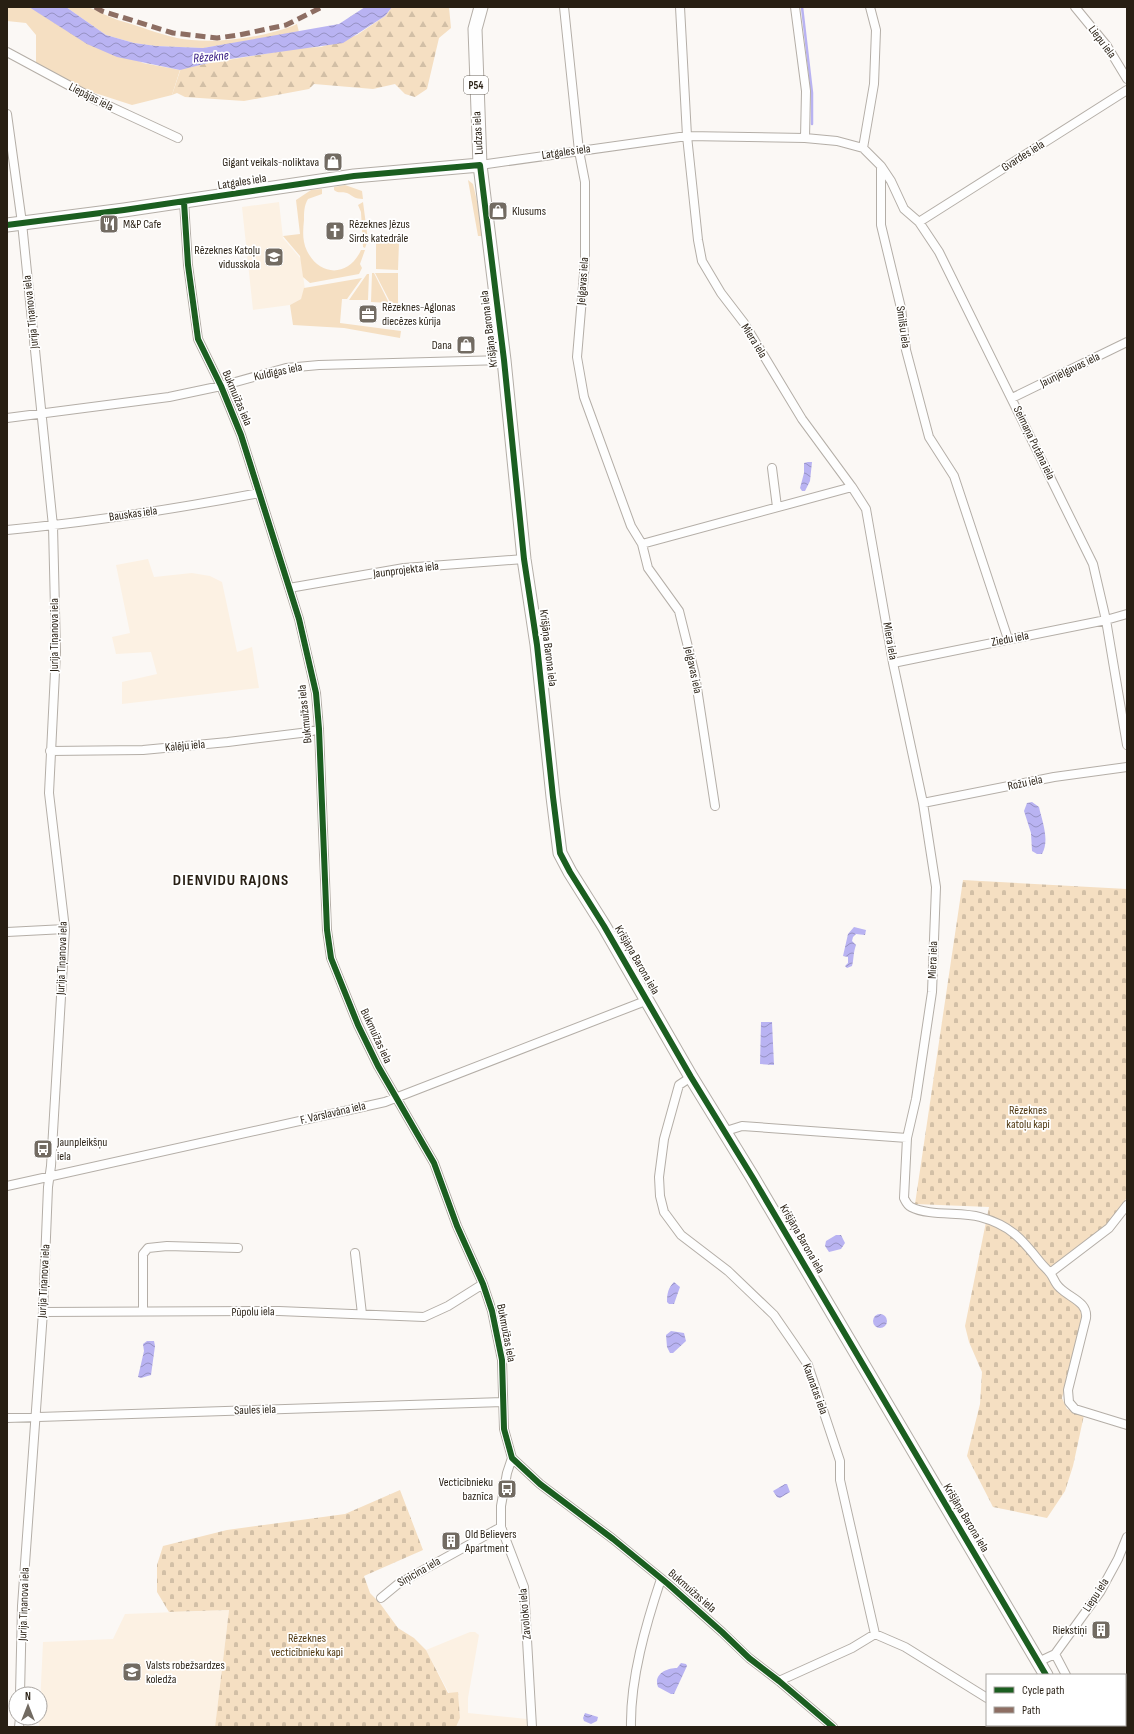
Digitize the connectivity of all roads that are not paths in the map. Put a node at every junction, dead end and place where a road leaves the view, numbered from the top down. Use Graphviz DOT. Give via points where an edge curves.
graph roads {
  1 [pos="482,7"];
  2 [pos="564,7"];
  3 [pos="680,7"];
  4 [pos="796,7"];
  5 [pos="870,7"];
  6 [pos="1075,7"];
  7 [pos="7,52"];
  8 [pos="1127,79"];
  9 [pos="1127,90"];
  10 [pos="7,118"];
  11 [pos="687,136"];
  12 [pos="178,138"];
  13 [pos="805,138"];
  14 [pos="863,148"];
  15 [pos="579,151"];
  16 [pos="480,165"];
  17 [pos="881,166"];
  18 [pos="184,202"];
  19 [pos="919,222"];
  20 [pos="22,223"];
  21 [pos="7,225"];
  22 [pos="1127,342"];
  23 [pos="504,360"];
  24 [pos="221,386"];
  25 [pos="1012,398"];
  26 [pos="42,413"];
  27 [pos="7,418"];
  28 [pos="772,468"];
  29 [pos="852,487"];
  30 [pos="258,493"];
  31 [pos="777,507"];
  32 [pos="53,526"];
  33 [pos="7,530"];
  34 [pos="642,544"];
  35 [pos="524,559"];
  36 [pos="289,588"];
  37 [pos="1127,614"];
  38 [pos="1106,620"];
  39 [pos="1008,639"];
  40 [pos="893,663"];
  41 [pos="319,729"];
  42 [pos="1127,745"];
  43 [pos="50,751"];
  44 [pos="1127,767"];
  45 [pos="923,803"];
  46 [pos="715,806"];
  47 [pos="65,929"];
  48 [pos="7,932"];
  49 [pos="648,1000"];
  50 [pos="690,1077"];
  51 [pos="396,1098"];
  52 [pos="726,1131"];
  53 [pos="907,1138"];
  54 [pos="50,1176"];
  55 [pos="7,1186"];
  56 [pos="1127,1205"];
  57 [pos="238,1248"];
  58 [pos="355,1253"];
  59 [pos="1050,1273"];
  60 [pos="483,1284"];
  61 [pos="143,1311"];
  62 [pos="43,1312"];
  63 [pos="362,1314"];
  64 [pos="503,1402"];
  65 [pos="7,1418"];
  66 [pos="35,1418"];
  67 [pos="1127,1425"];
  68 [pos="512,1458"];
  69 [pos="501,1527"];
  70 [pos="1127,1537"];
  71 [pos="661,1579"];
  72 [pos="380,1598"];
  73 [pos="875,1634"];
  74 [pos="1054,1654"];
  75 [pos="1038,1662"];
  76 [pos="1045,1674"];
  77 [pos="1065,1674"];
  78 [pos="779,1681"];
  79 [pos="20,1686"];
  80 [pos="986,1697"];
  81 [pos="532,1727"];
  82 [pos="631,1727"];
  83 [pos="833,1727"];
  1 -- 16 [label="main road, Ludzas iela / P54" via="475,29"];
  2 -- 15 [label="street, Jelgavas iela"];
  3 -- 11 [label="street, Miera iela"];
  4 -- 13 [label="street" via="806,91"];
  5 -- 14 [label="street" via="876,30 876,45 874,84"];
  6 -- 8 [label="street, Liepu iela" via="1107,46"];
  7 -- 12 [label="street, Liepājas iela" via="96,100"];
  9 -- 19 [label="street, Gvardes iela"];
  10 -- 20 [label="street, Jurija Tiņanova iela"];
  11 -- 13 [label="street, Latgales iela"];
  11 -- 15 [label="street, Latgales iela"];
  11 -- 29 [label="street, Miera iela" via="702,261 721,294 744,323 802,419"];
  13 -- 14 [label="street, Latgales iela" via="837,141"];
  14 -- 17 [label="street"];
  15 -- 16 [label="street, Latgales iela"];
  15 -- 34 [label="street, Jelgavas iela" via="585,182 585,262 577,356 584,397 631,526"];
  16 -- 18 [label="main road, Latgales iela" via="354,176"];
  16 -- 23 [label="main road, Krišjāņa Barona iela"];
  17 -- 19 [label="street, Seimaņa Putāna iela" via="904,209"];
  17 -- 39 [label="street, Smilšu iela" via="881,225 901,308 906,350 929,437 954,476"];
  18 -- 20 [label="main road, Latgales iela"];
  18 -- 24 [label="street, Bukmuižas iela" via="188,265 198,339"];
  19 -- 25 [label="street, Seimaņa Putāna iela" via="939,252"];
  20 -- 21 [label="main road, Latgales iela"];
  20 -- 26 [label="street, Jurija Tiņanova iela"];
  22 -- 25 [label="street, Jaunjelgavas iela"];
  23 -- 24 [label="street, Kuldīgas iela" via="286,368"];
  23 -- 35 [label="main road, Krišjāņa Barona iela"];
  24 -- 26 [label="street, Kuldīgas iela" via="169,397"];
  24 -- 30 [label="street, Bukmuižas iela" via="241,435"];
  25 -- 38 [label="street, Seimaņa Putāna iela" via="1093,564"];
  26 -- 27 [label="street, Kuldīgas iela"];
  26 -- 32 [label="street, Jurija Tiņanova iela"];
  28 -- 31 [label="street"];
  29 -- 31 [label="street"];
  29 -- 40 [label="street, Miera iela" via="866,509"];
  30 -- 32 [label="street, Bauskas iela" via="197,505"];
  30 -- 36 [label="street, Bukmuižas iela"];
  31 -- 34 [label="street"];
  32 -- 33 [label="street, Bauskas iela"];
  32 -- 43 [label="street, Jurija Tiņanova iela" via="56,652"];
  34 -- 46 [label="street, Jelgavas iela" via="648,568 679,611 695,675"];
  35 -- 36 [label="street, Jaunprojekta iela" via="404,568"];
  35 -- 49 [label="main road, Krišjāņa Barona iela" via="537,645 558,846 570,872"];
  36 -- 41 [label="street, Bukmuižas iela" via="308,655 316,693"];
  37 -- 38 [label="street, Ziedu iela"];
  38 -- 39 [label="street, Ziedu iela"];
  38 -- 42 [label="street, Seimaņa Putāna iela"];
  39 -- 40 [label="street, Ziedu iela"];
  40 -- 45 [label="street, Miera iela"];
  41 -- 43 [label="street, Kalēju iela" via="228,742 143,750"];
  41 -- 51 [label="street, Bukmuižas iela" via="326,930 331,958 358,1025"];
  43 -- 47 [label="street, Jurija Tiņanova iela" via="50,812"];
  44 -- 45 [label="street, Rožu iela" via="1054,776"];
  45 -- 53 [label="street, Miera iela" via="936,887 932,992 916,1099"];
  47 -- 48 [label="street"];
  47 -- 54 [label="street, Jurija Tiņanova iela"];
  49 -- 50 [label="main road, Krišjāņa Barona iela"];
  49 -- 51 [label="street, F. Varslavāna iela"];
  50 -- 52 [label="main road, Krišjāņa Barona iela"];
  50 -- 73 [label="street, Kaunatas iela" via="679,1085 664,1139 658,1183 661,1204 668,1220 681,1235 728,1271 774,1315 808,1365 840,1461 840,1480"];
  51 -- 54 [label="street, F. Varslavāna iela"];
  51 -- 60 [label="street, Bukmuižas iela" via="434,1162 457,1226"];
  52 -- 53 [label="street" via="742,1126"];
  52 -- 75 [label="main road, Krišjāņa Barona iela"];
  53 -- 59 [label="street, Miera iela" via="904,1198 910,1207 980,1217 996,1223 1026,1243"];
  54 -- 55 [label="street, F. Varslavāna iela"];
  54 -- 62 [label="street, Jurija Tiņanova iela"];
  56 -- 59 [label="street" via="1109,1228"];
  57 -- 61 [label="street" via="148,1248 143,1254"];
  58 -- 63 [label="street"];
  59 -- 67 [label="street, Miera iela" via="1060,1289 1083,1305 1087,1314 1068,1390 1069,1402 1075,1409"];
  60 -- 63 [label="street, Pūpolu iela" via="448,1306 424,1317"];
  60 -- 64 [label="street, Bukmuižas iela" via="492,1311 502,1360"];
  61 -- 62 [label="street, Pūpolu iela"];
  61 -- 63 [label="street, Pūpolu iela"];
  62 -- 66 [label="street, Jurija Tiņanova iela"];
  64 -- 66 [label="street, Saules iela"];
  64 -- 68 [label="street, Bukmuižas iela" via="504,1429"];
  65 -- 66 [label="street, Saules iela"];
  66 -- 79 [label="street, Jurija Tiņanova iela" via="22,1606"];
  68 -- 69 [label="street, Zavoloko iela" via="501,1506"];
  68 -- 71 [label="street, Bukmuižas iela" via="540,1484"];
  69 -- 72 [label="street, Siņicina iela" via="398,1584"];
  69 -- 81 [label="street, Zavoloko iela" via="524,1587"];
  70 -- 74 [label="street, Liepu iela" via="1100,1592"];
  71 -- 78 [label="street, Bukmuižas iela" via="749,1658"];
  71 -- 82 [label="street" via="649,1614 638,1668"];
  73 -- 78 [label="street" via="852,1648"];
  73 -- 80 [label="street" via="905,1647"];
  74 -- 75 [label="street, Liepu iela"];
  74 -- 77 [label="street"];
  75 -- 76 [label="main road, Krišjāņa Barona iela"];
  78 -- 83 [label="street, Bukmuižas iela"];
}
